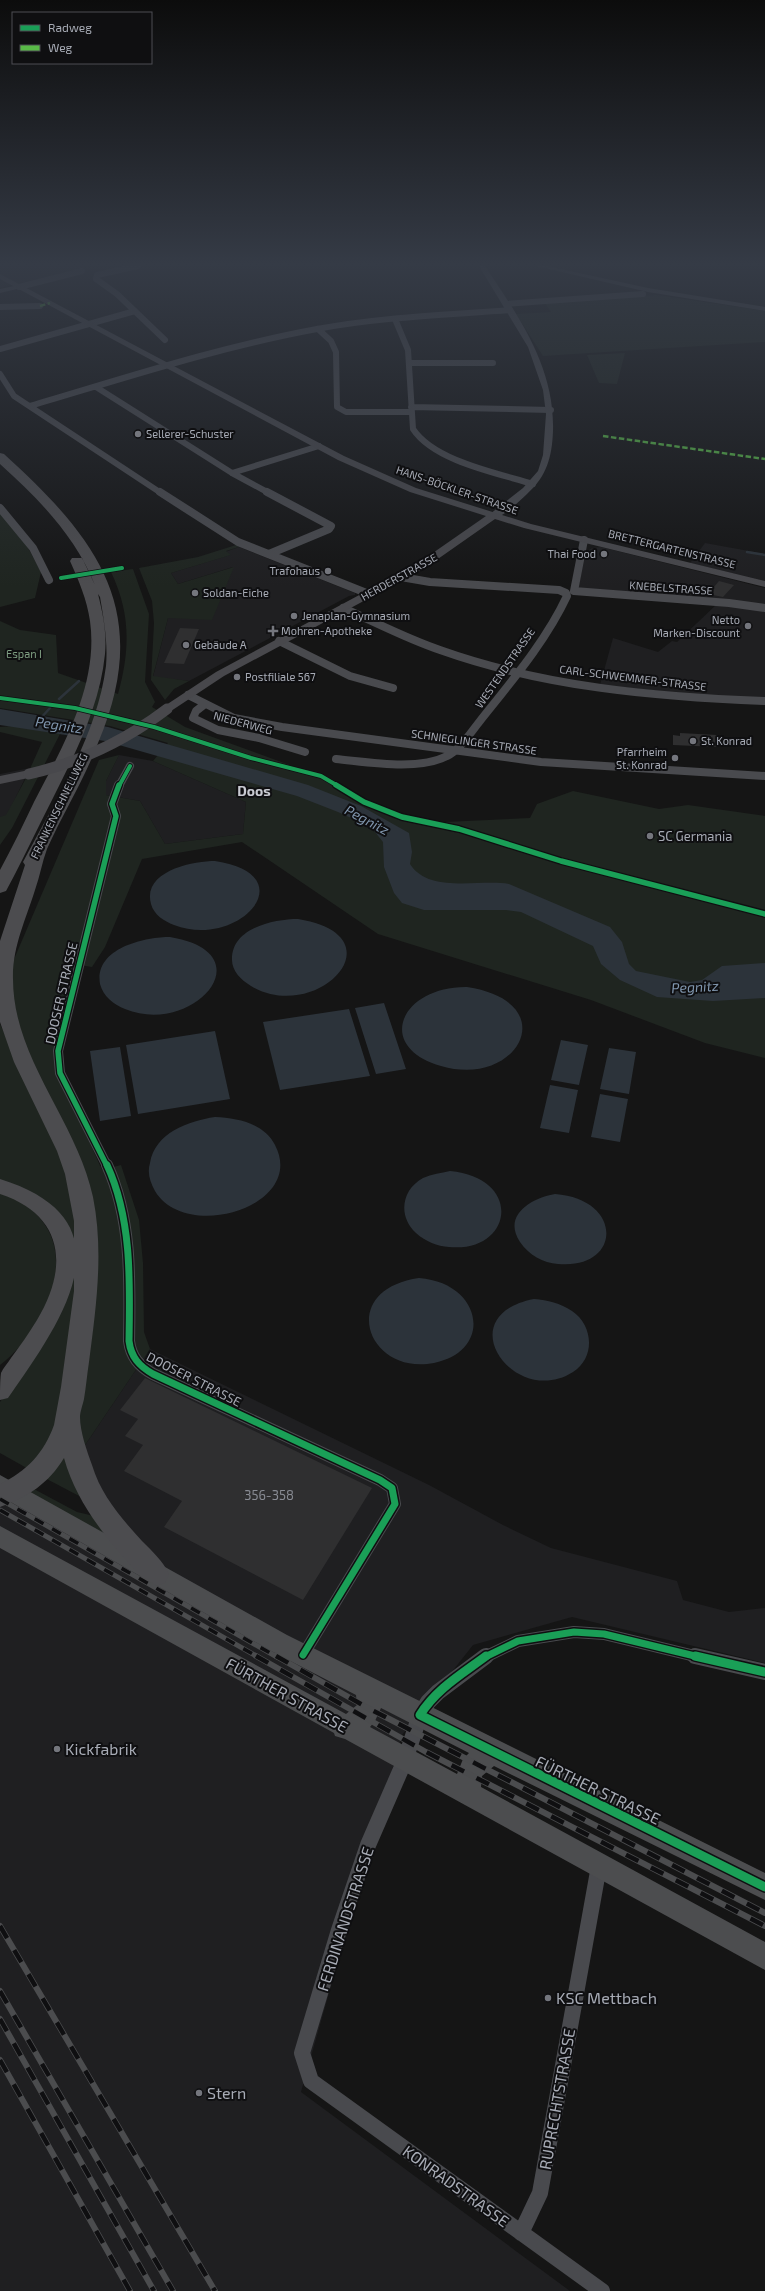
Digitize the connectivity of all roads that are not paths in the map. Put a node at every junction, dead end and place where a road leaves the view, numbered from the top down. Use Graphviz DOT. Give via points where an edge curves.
graph roads {
  1 [pos="144,373"];
  2 [pos="181,373"];
  3 [pos="338,373"];
  4 [pos="409,373"];
  5 [pos="542,373"];
  6 [pos="0,374"];
  7 [pos="96,387"];
  8 [pos="30,406"];
  9 [pos="411,410"];
  10 [pos="551,410"];
  11 [pos="319,446"];
  12 [pos="0,457"];
  13 [pos="0,471"];
  14 [pos="232,473"];
  15 [pos="533,484"];
  16 [pos="0,508"];
  17 [pos="494,516"];
  18 [pos="573,538"];
  19 [pos="584,540"];
  20 [pos="269,554"];
  21 [pos="401,577"];
  22 [pos="49,580"];
  23 [pos="765,584"];
  24 [pos="369,594"];
  25 [pos="343,608"];
  26 [pos="765,608"];
  27 [pos="279,641"];
  28 [pos="517,672"];
  29 [pos="392,688"];
  30 [pos="188,695"];
  31 [pos="765,701"];
  32 [pos="205,704"];
  33 [pos="455,751"];
  34 [pos="305,752"];
  35 [pos="336,759"];
  36 [pos="130,766"];
  37 [pos="765,776"];
  38 [pos="0,780"];
  39 [pos="34,840"];
  40 [pos="0,864"];
  41 [pos="0,887"];
  42 [pos="0,928"];
  43 [pos="0,1186"];
  44 [pos="33,1342"];
  45 [pos="0,1373"];
  46 [pos="0,1391"];
  47 [pos="68,1415"];
  48 [pos="4,1491"];
  49 [pos="0,1536"];
  50 [pos="156,1574"];
  51 [pos="303,1655"];
  52 [pos="765,1672"];
  53 [pos="365,1687"];
  54 [pos="420,1715"];
  55 [pos="344,1727"];
  56 [pos="495,1753"];
  57 [pos="405,1760"];
  58 [pos="469,1795"];
  59 [pos="599,1866"];
  60 [pos="765,1887"];
  61 [pos="765,1957"];
  62 [pos="310,2081"];
  63 [pos="520,2233"];
  64 [pos="602,2291"];
  1 -- 7 [label="street"];
  2 -- 11 [label="main road, HANS-BÖCKLER-STRASSE"];
  3 -- 9 [label="street" via="339,410"];
  4 -- 9 [label="street"];
  5 -- 10 [label="street"];
  6 -- 8 [label="street" via="9,391"];
  7 -- 8 [label="street"];
  7 -- 14 [label="street"];
  8 -- 20 [label="street" via="232,538"];
  9 -- 10 [label="street"];
  9 -- 15 [label="street" via="414,433 428,446"];
  10 -- 15 [label="street" via="547,460"];
  11 -- 14 [label="street"];
  11 -- 17 [label="main road, HANS-BÖCKLER-STRASSE" via="402,485"];
  12 -- 39 [label="highway, FRANKENSCHNELLWEG" via="46,500 74,532 103,582 113,618 112,670 106,698 87,748"];
  13 -- 39 [label="highway, FRANKENSCHNELLWEG" via="60,535 85,578 94,603 98,626 98,652 90,695"];
  14 -- 20 [label="street" via="331,526 330,529"];
  15 -- 17 [label="street"];
  16 -- 22 [label="street" via="33,548"];
  17 -- 18 [label="main road, HANS-BÖCKLER-STRASSE"];
  17 -- 21 [label="main road, HERDERSTRASSE" via="444,552"];
  18 -- 19 [label="main road, BRETTERGARTENSTRASSE"];
  19 -- 23 [label="main road, BRETTERGARTENSTRASSE"];
  19 -- 26 [label="street, KNEBELSTRASSE" via="574,591"];
  20 -- 24 [label="street"];
  21 -- 24 [label="main road, HERDERSTRASSE"];
  21 -- 28 [label="street, WESTENDSTRASSE" via="430,582 530,588 566,593 566,599"];
  24 -- 25 [label="main road, HERDERSTRASSE"];
  25 -- 27 [label="main road, HERDERSTRASSE"];
  25 -- 28 [label="street, CARL-SCHWEMMER-STRASSE" via="412,640"];
  27 -- 29 [label="street" via="352,676 377,686"];
  27 -- 30 [label="main road, HERDERSTRASSE"];
  28 -- 31 [label="street, CARL-SCHWEMMER-STRASSE" via="631,692 716,700"];
  28 -- 33 [label="street, WESTENDSTRASSE" via="489,711"];
  30 -- 32 [label="street, SCHNIEGLINGER STRASSE"];
  30 -- 38 [label="main road, HERDERSTRASSE, bridge" via="135,733 105,750 65,765"];
  32 -- 33 [label="street, SCHNIEGLINGER STRASSE" via="224,714 244,720"];
  32 -- 34 [label="street, NIEDERWEG" via="196,711 194,718 212,727"];
  33 -- 35 [label="street" via="439,759 406,764"];
  33 -- 37 [label="street, SCHNIEGLINGER STRASSE" via="576,765"];
  36 -- 51 [label="street, DOOSER STRASSE" via="112,804 116,816 58,1051 60,1073 96,1140 116,1186 130,1267 129,1341 135,1361 153,1374 380,1480 392,1488 395,1504"];
  39 -- 40 [label="highway"];
  39 -- 41 [label="highway, FRANKENSCHNELLWEG"];
  39 -- 42 [label="highway, FRANKENSCHNELLWEG"];
  39 -- 47 [label="highway" via="8,941 3,992 16,1043 74,1168 86,1220 86,1294"];
  43 -- 44 [label="highway" via="14,1190 42,1205 51,1213 64,1234 66,1264 62,1287 54,1308"];
  44 -- 45 [label="highway"];
  44 -- 46 [label="highway"];
  47 -- 48 [label="highway" via="62,1438 50,1460 28,1482"];
  47 -- 50 [label="highway" via="78,1465 94,1501 113,1527"];
  48 -- 50 [label="main road, FÜRTHER STRASSE"];
  49 -- 55 [label="main road, FÜRTHER STRASSE"];
  50 -- 51 [label="main road, FÜRTHER STRASSE"];
  51 -- 53 [label="main road, FÜRTHER STRASSE"];
  52 -- 54 [label="street, FERDINANDSTRASSE" via="604,1634 574,1632 547,1635 518,1641 491,1652 438,1692"];
  53 -- 54 [label="main road, FÜRTHER STRASSE"];
  53 -- 55 [label="main road" via="370,1699 368,1712 360,1720"];
  54 -- 56 [label="main road, FÜRTHER STRASSE"];
  54 -- 57 [label="street, FERDINANDSTRASSE"];
  55 -- 57 [label="main road, FÜRTHER STRASSE"];
  56 -- 58 [label="main road" via="478,1759 471,1768 467,1780"];
  56 -- 60 [label="main road, FÜRTHER STRASSE"];
  57 -- 58 [label="main road, FÜRTHER STRASSE"];
  57 -- 62 [label="street, FERDINANDSTRASSE" via="368,1845 302,2053"];
  58 -- 59 [label="main road, FÜRTHER STRASSE"];
  59 -- 61 [label="main road, FÜRTHER STRASSE"];
  59 -- 63 [label="street, RUPRECHTSTRASSE" via="540,2193"];
  62 -- 63 [label="street, KONRADSTRASSE"];
  63 -- 64 [label="street, KONRADSTRASSE"];
}
